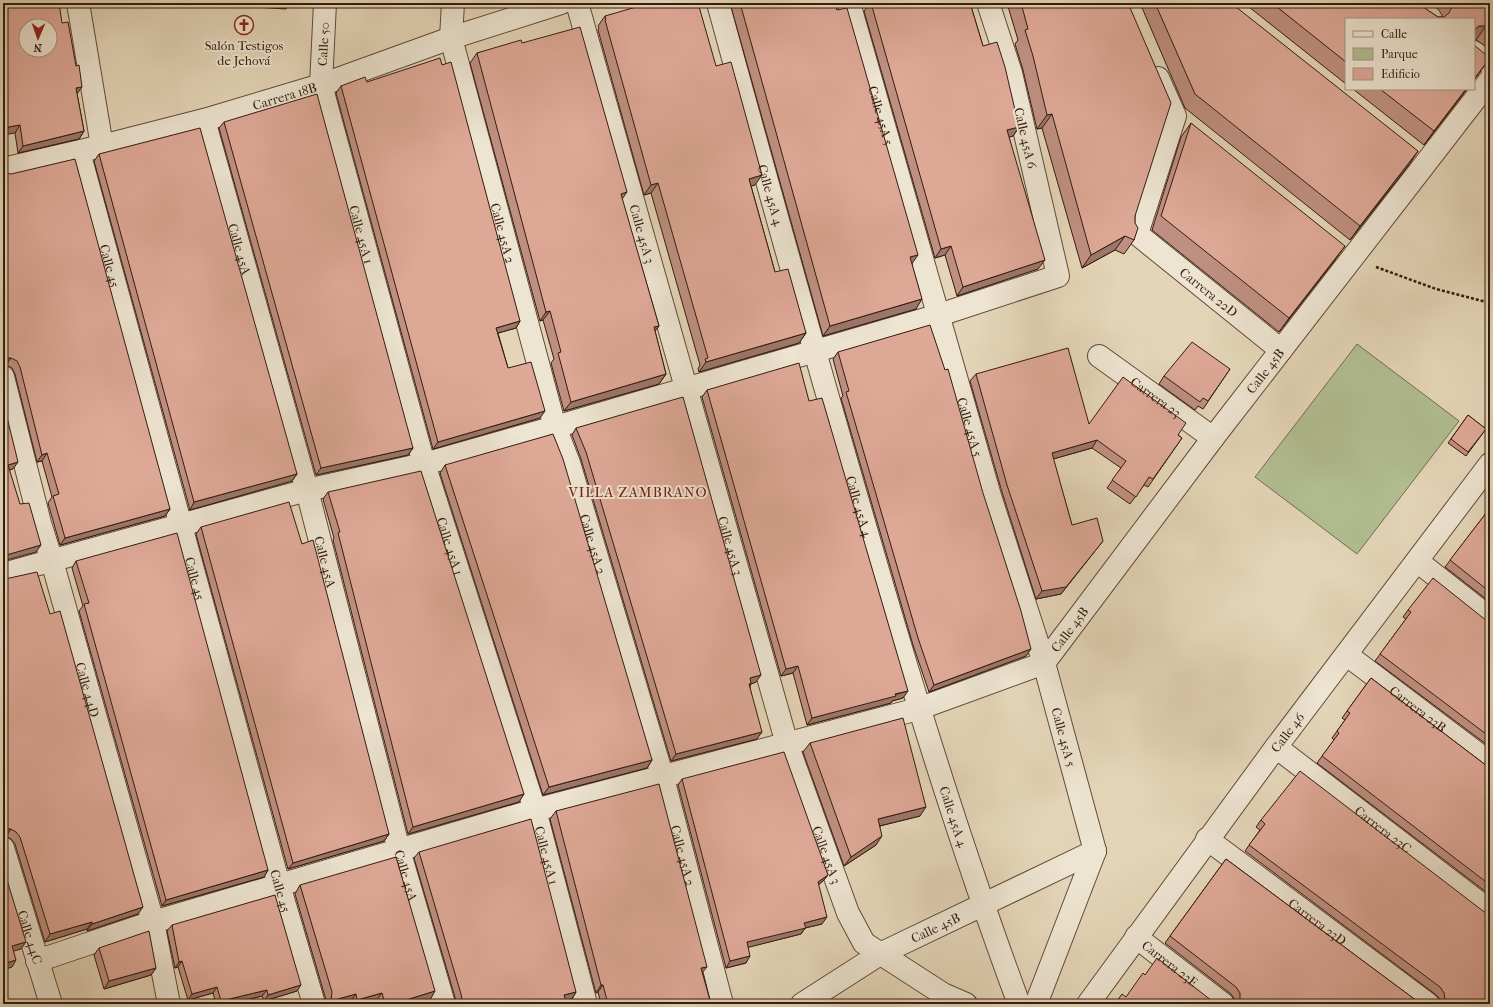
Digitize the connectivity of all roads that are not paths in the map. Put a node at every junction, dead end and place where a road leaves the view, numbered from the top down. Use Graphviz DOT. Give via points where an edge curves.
graph roads {
  1 [pos="78,3"];
  2 [pos="325,3"];
  3 [pos="453,3"];
  4 [pos="561,3"];
  5 [pos="577,3"];
  6 [pos="718,3"];
  7 [pos="849,3"];
  8 [pos="988,3"];
  9 [pos="451,38"];
  10 [pos="1475,53"];
  11 [pos="1150,59"];
  12 [pos="1490,64"];
  13 [pos="1490,80"];
  14 [pos="321,85"];
  15 [pos="1175,116"];
  16 [pos="204,120"];
  17 [pos="1193,130"];
  18 [pos="102,146"];
  19 [pos="79,152"];
  20 [pos="3,169"];
  21 [pos="1335,243"];
  22 [pos="1353,258"];
  23 [pos="939,315"];
  24 [pos="1281,350"];
  25 [pos="814,351"];
  26 [pos="1099,356"];
  27 [pos="3,377"];
  28 [pos="686,388"];
  29 [pos="555,427"];
  30 [pos="1213,438"];
  31 [pos="424,464"];
  32 [pos="1490,465"];
  33 [pos="308,490"];
  34 [pos="180,525"];
  35 [pos="52,561"];
  36 [pos="1417,561"];
  37 [pos="3,574"];
  38 [pos="1490,618"];
  39 [pos="1347,655"];
  40 [pos="1044,663"];
  41 [pos="918,709"];
  42 [pos="787,744"];
  43 [pos="1276,747"];
  44 [pos="1490,763"];
  45 [pos="663,778"];
  46 [pos="535,810"];
  47 [pos="1207,839"];
  48 [pos="3,848"];
  49 [pos="399,850"];
  50 [pos="1095,851"];
  51 [pos="279,886"];
  52 [pos="982,906"];
  53 [pos="1490,910"];
  54 [pos="153,922"];
  55 [pos="1136,937"];
  56 [pos="880,954"];
  57 [pos="37,961"];
  58 [pos="51,1004"];
  59 [pos="169,1004"];
  60 [pos="314,1004"];
  61 [pos="444,1004"];
  62 [pos="586,1004"];
  63 [pos="722,1004"];
  64 [pos="802,1004"];
  65 [pos="966,1004"];
  66 [pos="1019,1004"];
  67 [pos="1036,1004"];
  68 [pos="1088,1004"];
  69 [pos="1223,1004"];
  70 [pos="1428,1004"];
  1 -- 18 [label="street"];
  2 -- 14 [label="street, Calle 50"];
  3 -- 9 [label="street, Calle 45A 2"];
  4 -- 9 [label="street, Carrera 18B"];
  5 -- 28 [label="street, Calle 45A 3"];
  6 -- 25 [label="street, Calle 45A 4"];
  7 -- 23 [label="street, Calle 45A 5"];
  8 -- 23 [label="street, Calle 45A 6" via="1011,73 1058,276"];
  9 -- 14 [label="street, Carrera 18B"];
  9 -- 29 [label="street, Calle 45A 2"];
  10 -- 12 [label="street"];
  11 -- 15 [label="street"];
  13 -- 22 [label="street, Calle 45B" via="1419,157"];
  14 -- 16 [label="street, Carrera 18B"];
  14 -- 31 [label="street, Calle 45A 1"];
  15 -- 17 [label="street"];
  15 -- 24 [label="street, Carrera 22D" via="1136,234"];
  16 -- 18 [label="street, Carrera 18B"];
  16 -- 33 [label="street, Calle 45A"];
  18 -- 19 [label="street, Carrera 18B"];
  19 -- 20 [label="street, Carrera 18B"];
  19 -- 34 [label="street, Calle 45"];
  21 -- 22 [label="street"];
  22 -- 24 [label="street, Calle 45B"];
  23 -- 25 [label="street"];
  23 -- 40 [label="street, Calle 45A 5" via="990,496"];
  24 -- 30 [label="street, Calle 45B"];
  25 -- 28 [label="street"];
  25 -- 41 [label="street, Calle 45A 4"];
  26 -- 30 [label="street, Carrera 23"];
  27 -- 35 [label="street, Calle 44D"];
  28 -- 29 [label="street"];
  28 -- 42 [label="street, Calle 45A 3"];
  29 -- 31 [label="street"];
  29 -- 45 [label="street, Calle 45A 2" via="569,463"];
  30 -- 40 [label="street, Calle 45B"];
  31 -- 33 [label="street"];
  31 -- 46 [label="street, Calle 45A 1"];
  32 -- 36 [label="street, Calle 46"];
  33 -- 34 [label="street"];
  33 -- 49 [label="street, Calle 45A"];
  34 -- 35 [label="street"];
  34 -- 51 [label="street, Calle 45"];
  35 -- 37 [label="street"];
  35 -- 54 [label="street, Calle 44D"];
  36 -- 38 [label="street"];
  36 -- 39 [label="street, Calle 46"];
  39 -- 43 [label="street, Calle 46"];
  39 -- 44 [label="street, Carrera 23B"];
  40 -- 41 [label="street"];
  40 -- 50 [label="street, Calle 45A 5"];
  41 -- 42 [label="street"];
  41 -- 52 [label="street, Calle 45A 4"];
  42 -- 45 [label="street"];
  42 -- 56 [label="street, Calle 45A 3" via="848,913 864,943"];
  43 -- 47 [label="street, Calle 46"];
  43 -- 53 [label="street, Carrera 23C"];
  45 -- 46 [label="street"];
  45 -- 63 [label="street, Calle 45A 2"];
  46 -- 49 [label="street"];
  46 -- 62 [label="street, Calle 45A 1"];
  47 -- 55 [label="street, Calle 46"];
  47 -- 70 [label="street, Carrera 23D"];
  48 -- 57 [label="street, Calle 44C"];
  49 -- 51 [label="street"];
  49 -- 61 [label="street, Calle 45A"];
  50 -- 52 [label="street, Calle 45B"];
  50 -- 67 [label="street"];
  51 -- 54 [label="street"];
  51 -- 60 [label="street, Calle 45"];
  52 -- 56 [label="street, Calle 45B"];
  52 -- 66 [label="street, Calle 45A 4"];
  54 -- 57 [label="street"];
  54 -- 59 [label="street, Calle 44D"];
  55 -- 68 [label="street, Calle 46"];
  55 -- 69 [label="street, Carrera 23E"];
  56 -- 64 [label="street, Calle 45B"];
  56 -- 65 [label="street, Calle 45A 3" via="943,994"];
  57 -- 58 [label="street, Calle 44C"];
}
